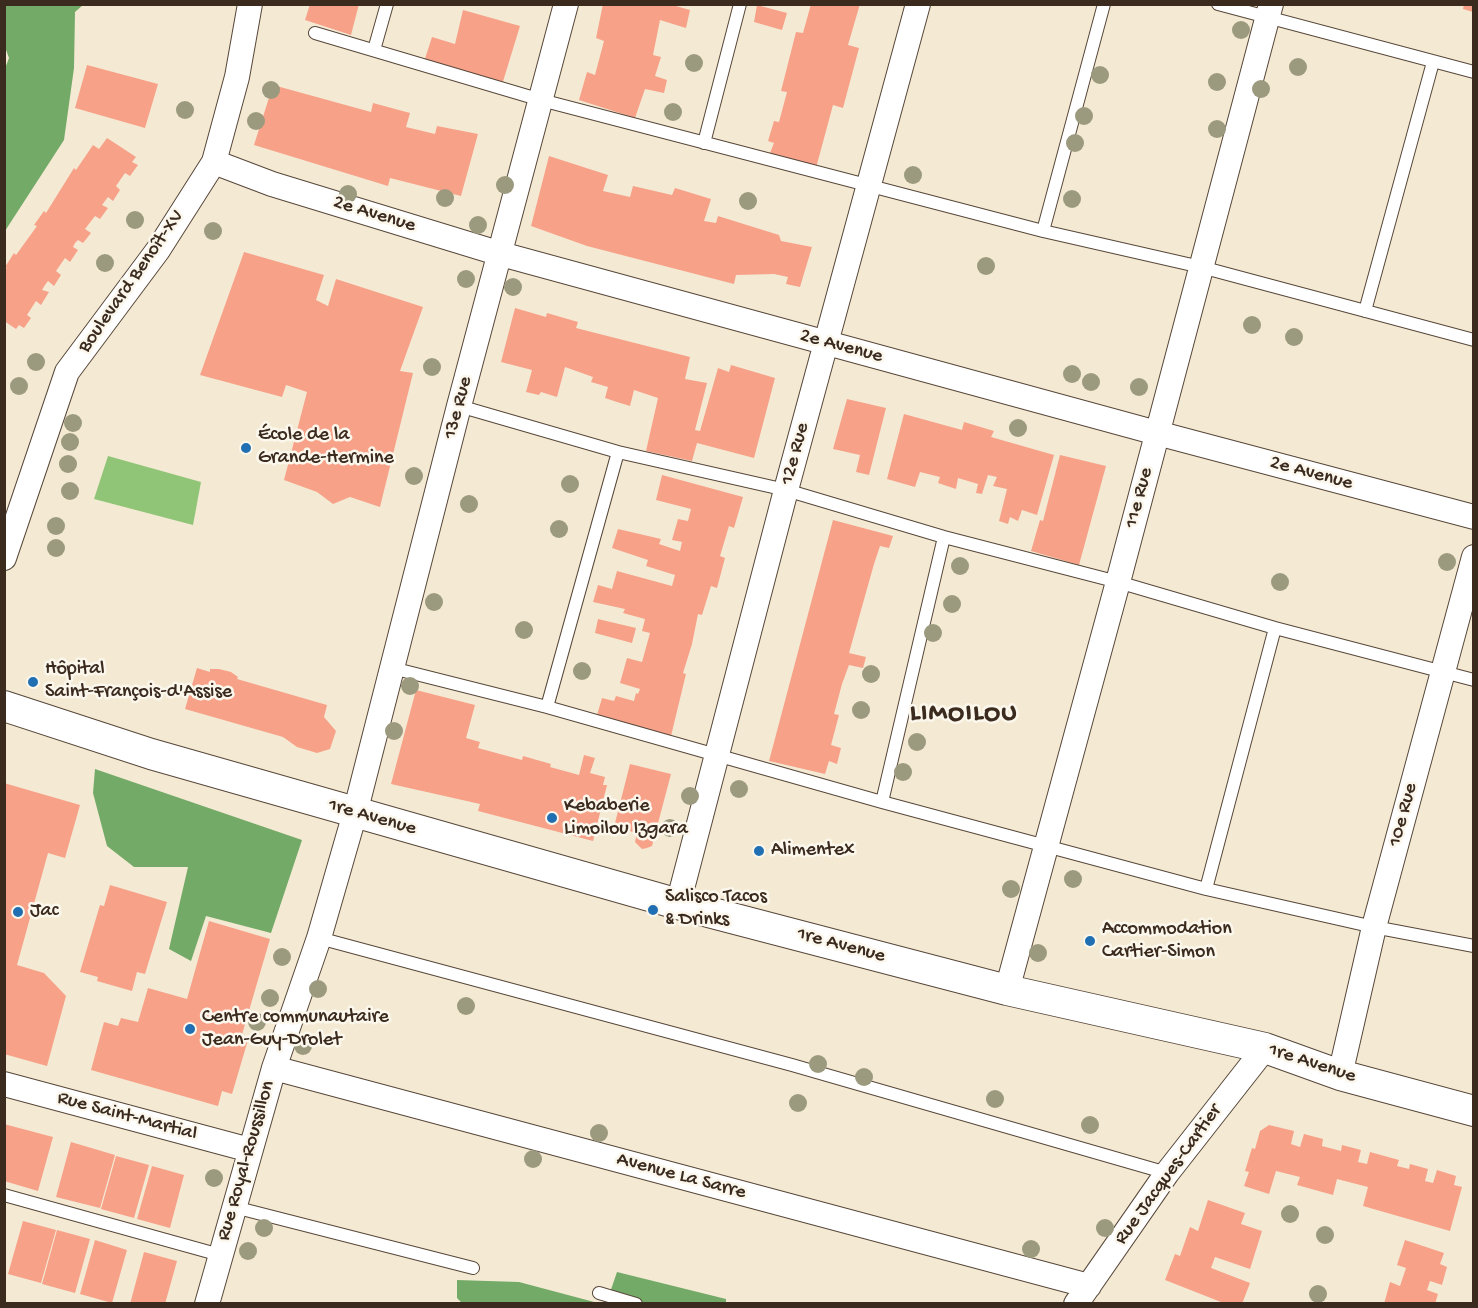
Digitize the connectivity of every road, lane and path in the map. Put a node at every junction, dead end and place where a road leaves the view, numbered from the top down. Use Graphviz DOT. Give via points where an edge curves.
graph roads {
  1 [pos="250,4"];
  2 [pos="387,4"];
  3 [pos="566,4"];
  4 [pos="741,4"];
  5 [pos="918,4"];
  6 [pos="1104,4"];
  7 [pos="1218,4"];
  8 [pos="1270,11"];
  9 [pos="315,33"];
  10 [pos="375,50"];
  11 [pos="1433,62"];
  12 [pos="1473,72"];
  13 [pos="541,100"];
  14 [pos="704,142"];
  15 [pos="214,162"];
  16 [pos="867,185"];
  17 [pos="1043,231"];
  18 [pos="501,254"];
  19 [pos="1201,267"];
  20 [pos="1365,311"];
  21 [pos="1473,340"];
  22 [pos="826,343"];
  23 [pos="459,406"];
  24 [pos="1157,433"];
  25 [pos="618,452"];
  26 [pos="786,490"];
  27 [pos="1473,517"];
  28 [pos="944,537"];
  29 [pos="1473,556"];
  30 [pos="4,558"];
  31 [pos="1118,582"];
  32 [pos="1275,628"];
  33 [pos="392,668"];
  34 [pos="1443,672"];
  35 [pos="1473,680"];
  36 [pos="4,706"];
  37 [pos="548,707"];
  38 [pos="718,756"];
  39 [pos="882,802"];
  40 [pos="355,813"];
  41 [pos="1045,844"];
  42 [pos="1206,889"];
  43 [pos="678,904"];
  44 [pos="1374,927"];
  45 [pos="319,938"];
  46 [pos="1473,946"];
  47 [pos="1007,990"];
  48 [pos="1265,1048"];
  49 [pos="274,1068"];
  50 [pos="1340,1075"];
  51 [pos="4,1084"];
  52 [pos="1473,1111"];
  53 [pos="250,1150"];
  54 [pos="1167,1173"];
  55 [pos="4,1195"];
  56 [pos="234,1207"];
  57 [pos="220,1255"];
  58 [pos="473,1268"];
  59 [pos="599,1293"];
  60 [pos="1083,1295"];
  61 [pos="207,1304"];
  62 [pos="636,1304"];
  1 -- 15 [label="street, Boulevard Benoît-XV" via="237,77"];
  2 -- 10 [label="lane"];
  3 -- 13 [label="street, 13e Rue"];
  4 -- 14 [label="lane"];
  5 -- 16 [label="street, 12e Rue"];
  6 -- 17 [label="lane"];
  7 -- 8 [label="lane"];
  8 -- 11 [label="lane"];
  8 -- 19 [label="street, 11e Rue"];
  9 -- 10 [label="lane"];
  10 -- 13 [label="lane"];
  11 -- 12 [label="lane"];
  11 -- 20 [label="lane"];
  13 -- 14 [label="lane"];
  13 -- 18 [label="street, 13e Rue"];
  14 -- 16 [label="lane"];
  15 -- 18 [label="street, 2e Avenue" via="272,184"];
  15 -- 30 [label="street, Boulevard Benoît-XV" via="158,250 68,372"];
  16 -- 17 [label="lane"];
  16 -- 22 [label="street, 12e Rue"];
  17 -- 19 [label="lane"];
  18 -- 22 [label="street, 2e Avenue"];
  18 -- 23 [label="street, 13e Rue"];
  19 -- 20 [label="lane"];
  19 -- 24 [label="street, 11e Rue"];
  20 -- 21 [label="lane"];
  22 -- 24 [label="street, 2e Avenue"];
  22 -- 26 [label="street, 12e Rue"];
  23 -- 25 [label="lane"];
  23 -- 33 [label="street, 13e Rue"];
  24 -- 27 [label="street, 2e Avenue"];
  24 -- 31 [label="street, 11e Rue"];
  25 -- 26 [label="lane"];
  25 -- 37 [label="lane"];
  26 -- 28 [label="lane"];
  26 -- 38 [label="street, 12e Rue"];
  28 -- 31 [label="lane"];
  28 -- 39 [label="lane"];
  29 -- 34 [label="street, 10e Rue"];
  31 -- 32 [label="lane"];
  31 -- 41 [label="street, 11e Rue"];
  32 -- 34 [label="lane"];
  32 -- 42 [label="lane"];
  33 -- 37 [label="lane"];
  33 -- 40 [label="street, 13e Rue"];
  34 -- 35 [label="lane"];
  34 -- 44 [label="street, 10e Rue"];
  36 -- 40 [label="street, 1re Avenue"];
  37 -- 38 [label="lane"];
  38 -- 39 [label="lane"];
  38 -- 43 [label="street, 12e Rue"];
  39 -- 41 [label="lane"];
  40 -- 43 [label="street, 1re Avenue"];
  40 -- 45 [label="street, Rue Royal-Roussillon"];
  41 -- 42 [label="lane"];
  41 -- 47 [label="street, 11e Rue"];
  42 -- 44 [label="lane"];
  43 -- 47 [label="street, 1re Avenue"];
  44 -- 46 [label="lane"];
  44 -- 50 [label="street, 10e Rue"];
  45 -- 49 [label="street, Rue Royal-Roussillon"];
  45 -- 54 [label="lane" via="792,1065"];
  47 -- 48 [label="street, 1re Avenue"];
  48 -- 50 [label="street, 1re Avenue"];
  48 -- 54 [label="street, Rue Jacques-Cartier"];
  49 -- 53 [label="street, Rue Royal-Roussillon"];
  49 -- 60 [label="street, Avenue La Sarre"];
  50 -- 52 [label="street, 1re Avenue"];
  51 -- 53 [label="street, Rue Saint-Martial"];
  53 -- 56 [label="street, Rue Royal-Roussillon"];
  54 -- 60 [label="street, Rue Jacques-Cartier"];
  55 -- 57 [label="lane"];
  56 -- 57 [label="street, Rue Royal-Roussillon"];
  56 -- 58 [label="lane"];
  57 -- 61 [label="street, Rue Royal-Roussillon"];
  59 -- 62 [label="lane"];
}
